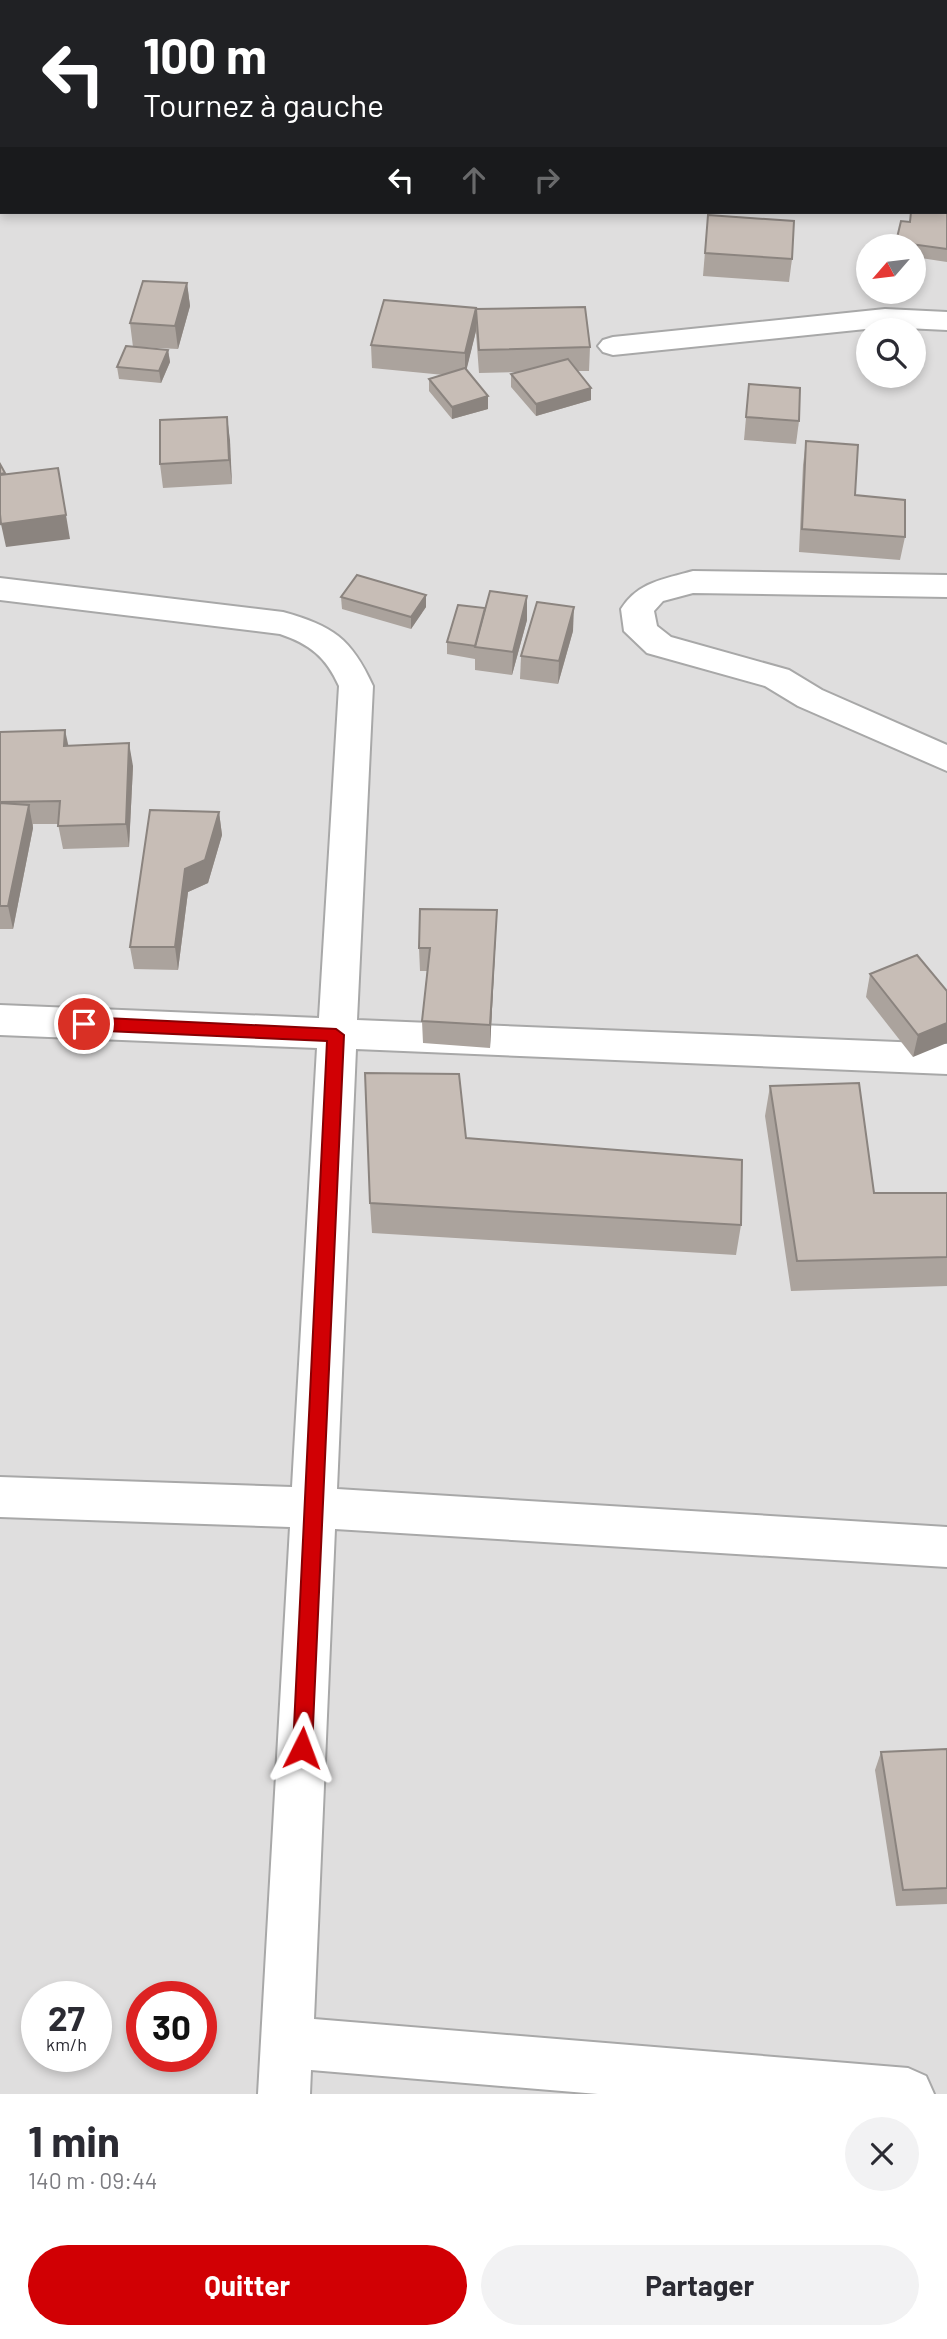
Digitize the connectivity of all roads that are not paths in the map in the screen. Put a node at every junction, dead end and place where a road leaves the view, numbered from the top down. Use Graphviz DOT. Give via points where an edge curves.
graph roads {
  1 [pos="947,321"];
  2 [pos="613,346"];
  3 [pos="947,586"];
  4 [pos="0,589"];
  5 [pos="947,759"];
  6 [pos="0,1020"];
  7 [pos="336,1035"];
  8 [pos="947,1059"];
  9 [pos="0,1497"];
  10 [pos="315,1508"];
  11 [pos="947,1547"];
  12 [pos="286,2042"];
  13 [pos="284,2094"];
  14 [pos="908,2094"];
  1 -- 2 [label="street" via="885,318"];
  3 -- 5 [label="street" via="693,582 652,593 637,608 641,631 659,645 777,678 810,698"];
  4 -- 7 [label="street" via="283,623 317,634 343,655 356,686"];
  6 -- 7 [label="street"];
  7 -- 8 [label="street"];
  7 -- 10 [label="street"];
  9 -- 10 [label="street"];
  10 -- 11 [label="street"];
  10 -- 12 [label="street"];
  12 -- 13 [label="street"];
  12 -- 14 [label="street"];
}
